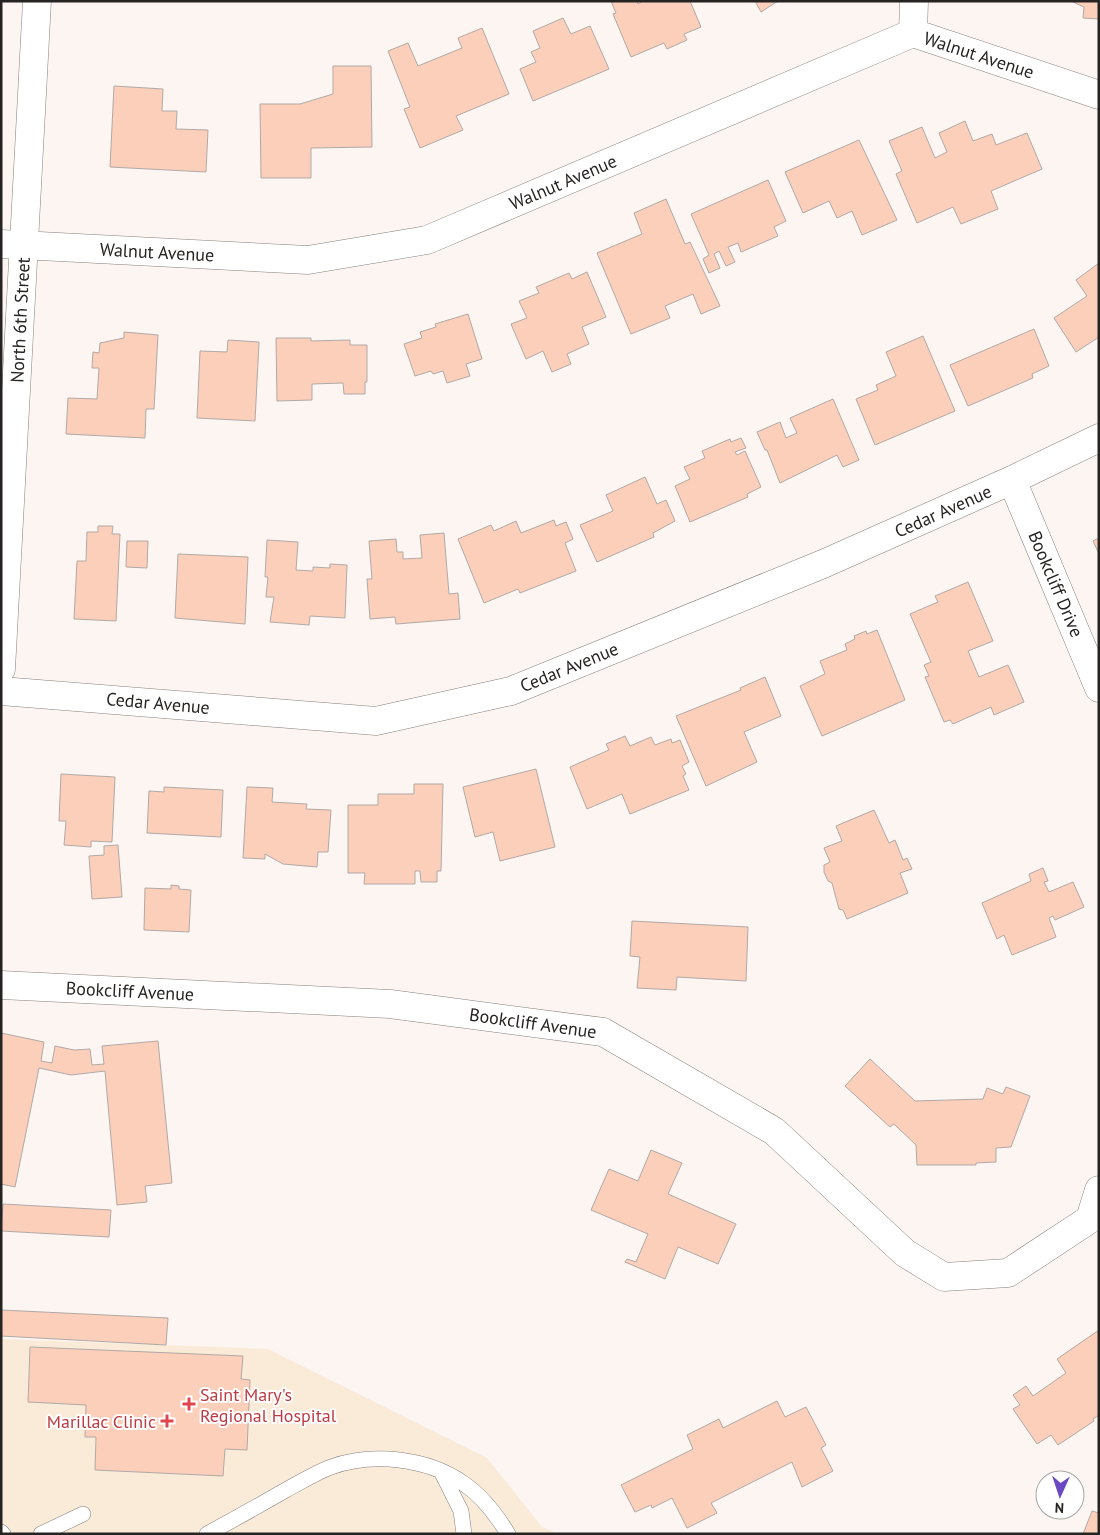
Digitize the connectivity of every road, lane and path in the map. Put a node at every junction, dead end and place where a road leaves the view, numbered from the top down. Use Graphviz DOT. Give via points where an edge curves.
graph roads {
  1 [pos="37,1"];
  2 [pos="914,1"];
  3 [pos="912,33"];
  4 [pos="1099,95"];
  5 [pos="13,245"];
  6 [pos="1099,438"];
  7 [pos="1012,480"];
  8 [pos="1,669"];
  9 [pos="1099,688"];
  10 [pos="1,691"];
  11 [pos="1,985"];
  12 [pos="1099,1190"];
  13 [pos="1094,1223"];
  14 [pos="441,1471"];
  15 [pos="83,1514"];
  16 [pos="42,1534"];
  17 [pos="207,1534"];
  18 [pos="464,1534"];
  19 [pos="508,1534"];
  1 -- 5 [label="street, North 6th Street"];
  2 -- 3 [label="street"];
  3 -- 4 [label="street, Walnut Avenue"];
  3 -- 5 [label="street, Walnut Avenue" via="427,240 308,260"];
  5 -- 8 [label="street, North 6th Street"];
  6 -- 7 [label="street, Cedar Avenue"];
  7 -- 9 [label="street, Bookcliff Drive"];
  7 -- 10 [label="street, Cedar Avenue" via="823,564 511,691 376,721"];
  11 -- 13 [label="street, Bookcliff Avenue" via="390,1004 603,1032 774,1131 905,1253 944,1277 1008,1273"];
  12 -- 13 [label="street"];
  14 -- 17 [label="lane" via="397,1460 353,1461 312,1476"];
  14 -- 18 [label="lane" via="461,1512"];
  14 -- 19 [label="lane" via="478,1494"];
  15 -- 16 [label="lane"];
}
